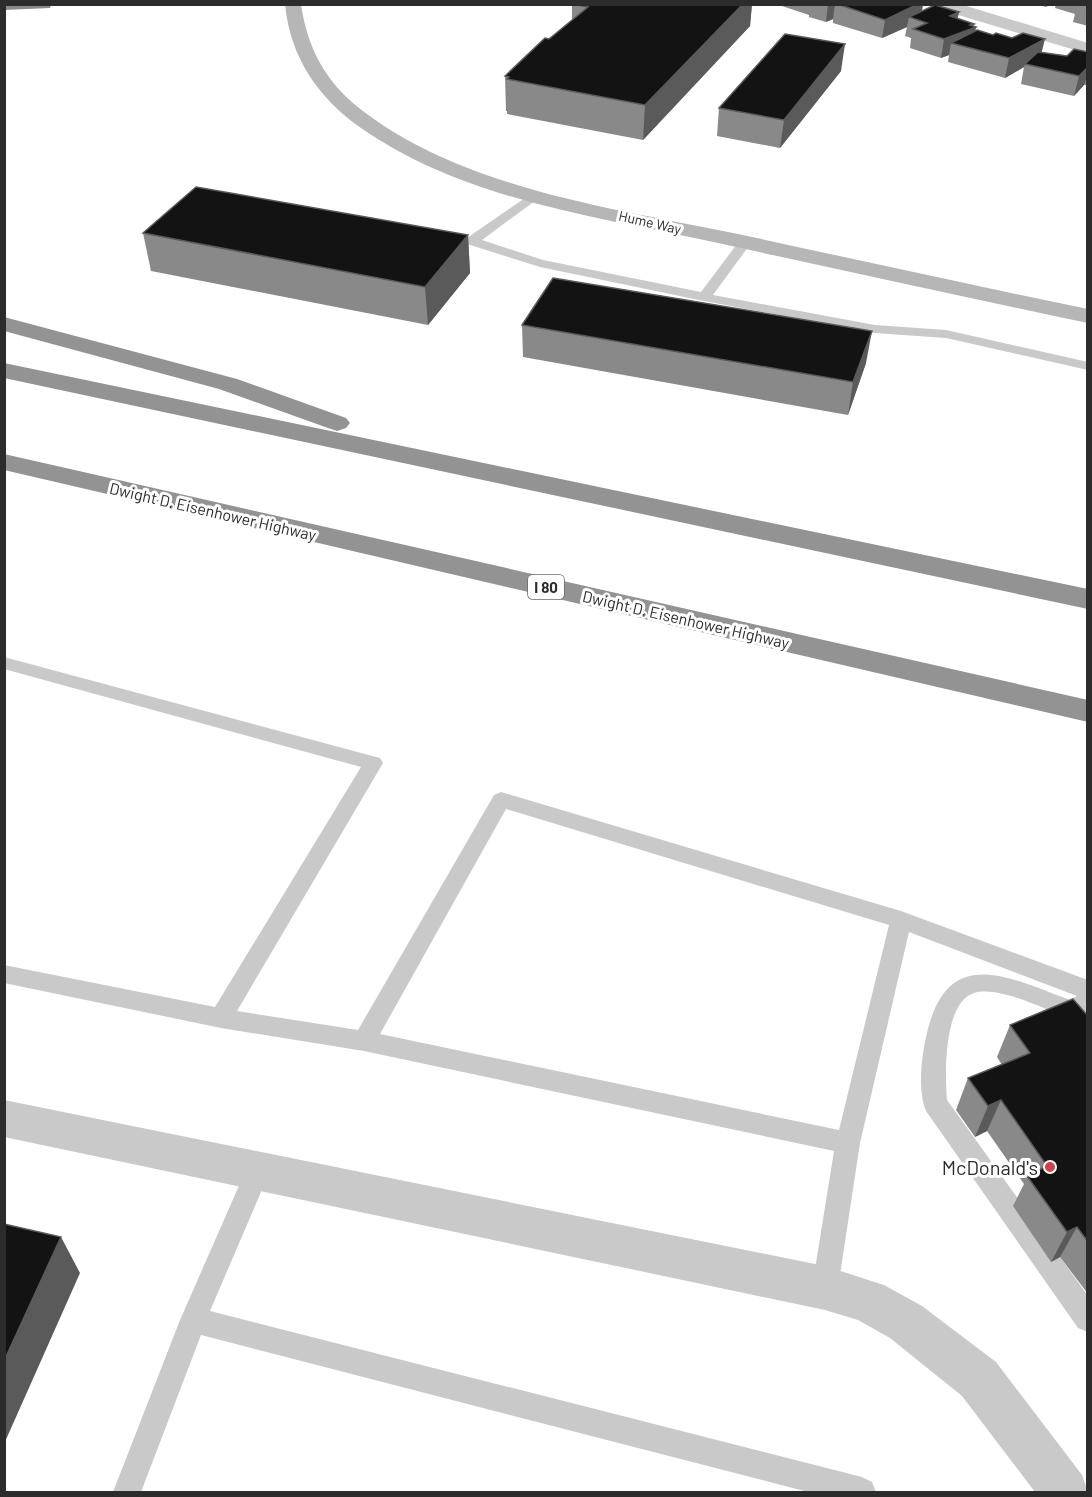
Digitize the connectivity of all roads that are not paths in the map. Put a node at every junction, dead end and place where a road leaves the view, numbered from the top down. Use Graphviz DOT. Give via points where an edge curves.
graph roads {
  1 [pos="293,4"];
  2 [pos="940,4"];
  3 [pos="1088,49"];
  4 [pos="535,195"];
  5 [pos="745,243"];
  6 [pos="704,297"];
  7 [pos="1088,316"];
  8 [pos="4,324"];
  9 [pos="1088,366"];
  10 [pos="4,370"];
  11 [pos="4,462"];
  12 [pos="449,464"];
  13 [pos="4,472"];
  14 [pos="111,487"];
  15 [pos="1088,599"];
  16 [pos="4,663"];
  17 [pos="1088,711"];
  18 [pos="901,920"];
  19 [pos="4,974"];
  20 [pos="1088,990"];
  21 [pos="1088,1001"];
  22 [pos="221,1018"];
  23 [pos="364,1041"];
  24 [pos="4,1118"];
  25 [pos="848,1143"];
  26 [pos="258,1171"];
  27 [pos="825,1288"];
  28 [pos="193,1320"];
  29 [pos="1088,1320"];
  30 [pos="1052,1488"];
  31 [pos="127,1492"];
  32 [pos="862,1492"];
  1 -- 4 [label="street, Hume Way" via="308,64 333,96 359,117 447,166"];
  2 -- 3 [label="street"];
  4 -- 5 [label="street, Hume Way"];
  4 -- 6 [label="lane" via="472,241 540,263"];
  5 -- 6 [label="lane"];
  5 -- 7 [label="street, Hume Way"];
  6 -- 9 [label="lane" via="875,329 946,334"];
  8 -- 12 [label="highway" via="228,384"];
  10 -- 12 [label="highway"];
  11 -- 14 [label="highway, Dwight D. Eisenhower Highway / I 80"];
  12 -- 15 [label="highway"];
  13 -- 14 [label="highway"];
  14 -- 17 [label="highway, Dwight D. Eisenhower Highway / I 80"];
  16 -- 22 [label="lane" via="373,763"];
  18 -- 20 [label="lane"];
  18 -- 23 [label="lane" via="501,800"];
  18 -- 25 [label="lane"];
  19 -- 22 [label="lane"];
  21 -- 29 [label="lane" via="1072,1010 988,982 968,983 955,991 944,1011 932,1073 935,1103"];
  22 -- 23 [label="lane"];
  23 -- 25 [label="lane"];
  24 -- 26 [label="street"];
  25 -- 27 [label="lane"];
  26 -- 27 [label="street"];
  26 -- 28 [label="lane"];
  27 -- 30 [label="street" via="868,1301 906,1322 978,1379"];
  28 -- 31 [label="lane"];
  28 -- 32 [label="lane"];
}
